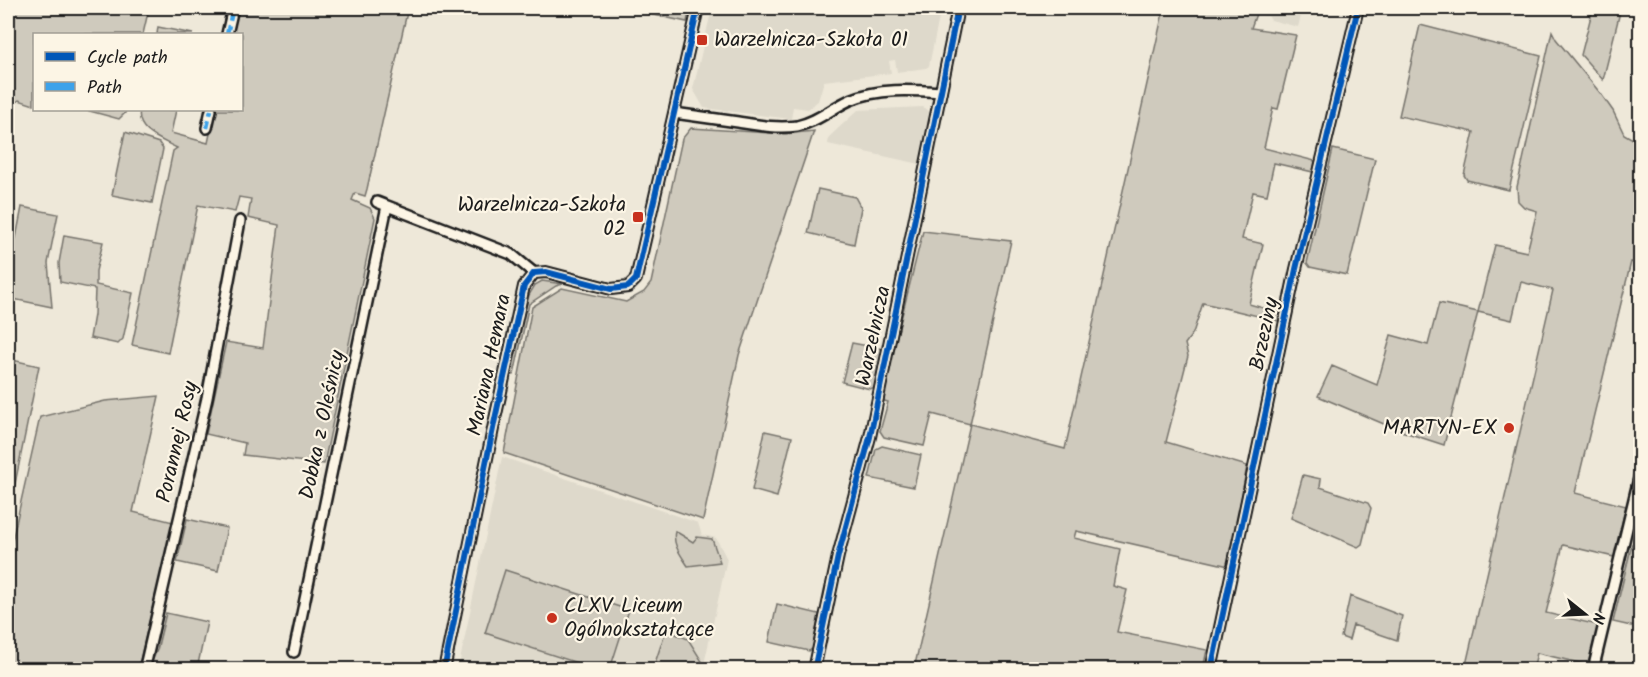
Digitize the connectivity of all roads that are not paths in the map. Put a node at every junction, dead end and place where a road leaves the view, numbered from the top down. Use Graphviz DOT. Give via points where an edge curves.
graph roads {
  1 [pos="233,8"];
  2 [pos="698,8"];
  3 [pos="957,8"];
  4 [pos="1358,8"];
  5 [pos="227,33"];
  6 [pos="941,92"];
  7 [pos="211,111"];
  8 [pos="674,113"];
  9 [pos="207,128"];
  10 [pos="377,202"];
  11 [pos="387,206"];
  12 [pos="240,221"];
  13 [pos="534,273"];
  14 [pos="1641,474"];
  15 [pos="294,652"];
  16 [pos="143,669"];
  17 [pos="444,669"];
  18 [pos="814,669"];
  19 [pos="1211,669"];
  20 [pos="1593,669"];
  1 -- 5 [label="street"];
  2 -- 8 [label="street, Mariana Hemara"];
  3 -- 6 [label="street, Warzelnicza"];
  4 -- 19 [label="street, Brzeziny" via="1296,269"];
  6 -- 8 [label="street" via="903,90 861,96 795,126 763,126"];
  6 -- 18 [label="street, Warzelnicza" via="870,437 836,564"];
  7 -- 9 [label="street"];
  8 -- 13 [label="street, Mariana Hemara" via="633,283 611,289 546,272"];
  10 -- 11 [label="street"];
  11 -- 13 [label="street" via="511,254"];
  11 -- 15 [label="street, Dobka z Oleśnicy"];
  12 -- 16 [label="street, Porannej Rosy" via="207,398"];
  13 -- 17 [label="street, Mariana Hemara" via="521,301"];
  14 -- 20 [label="street"];
}
